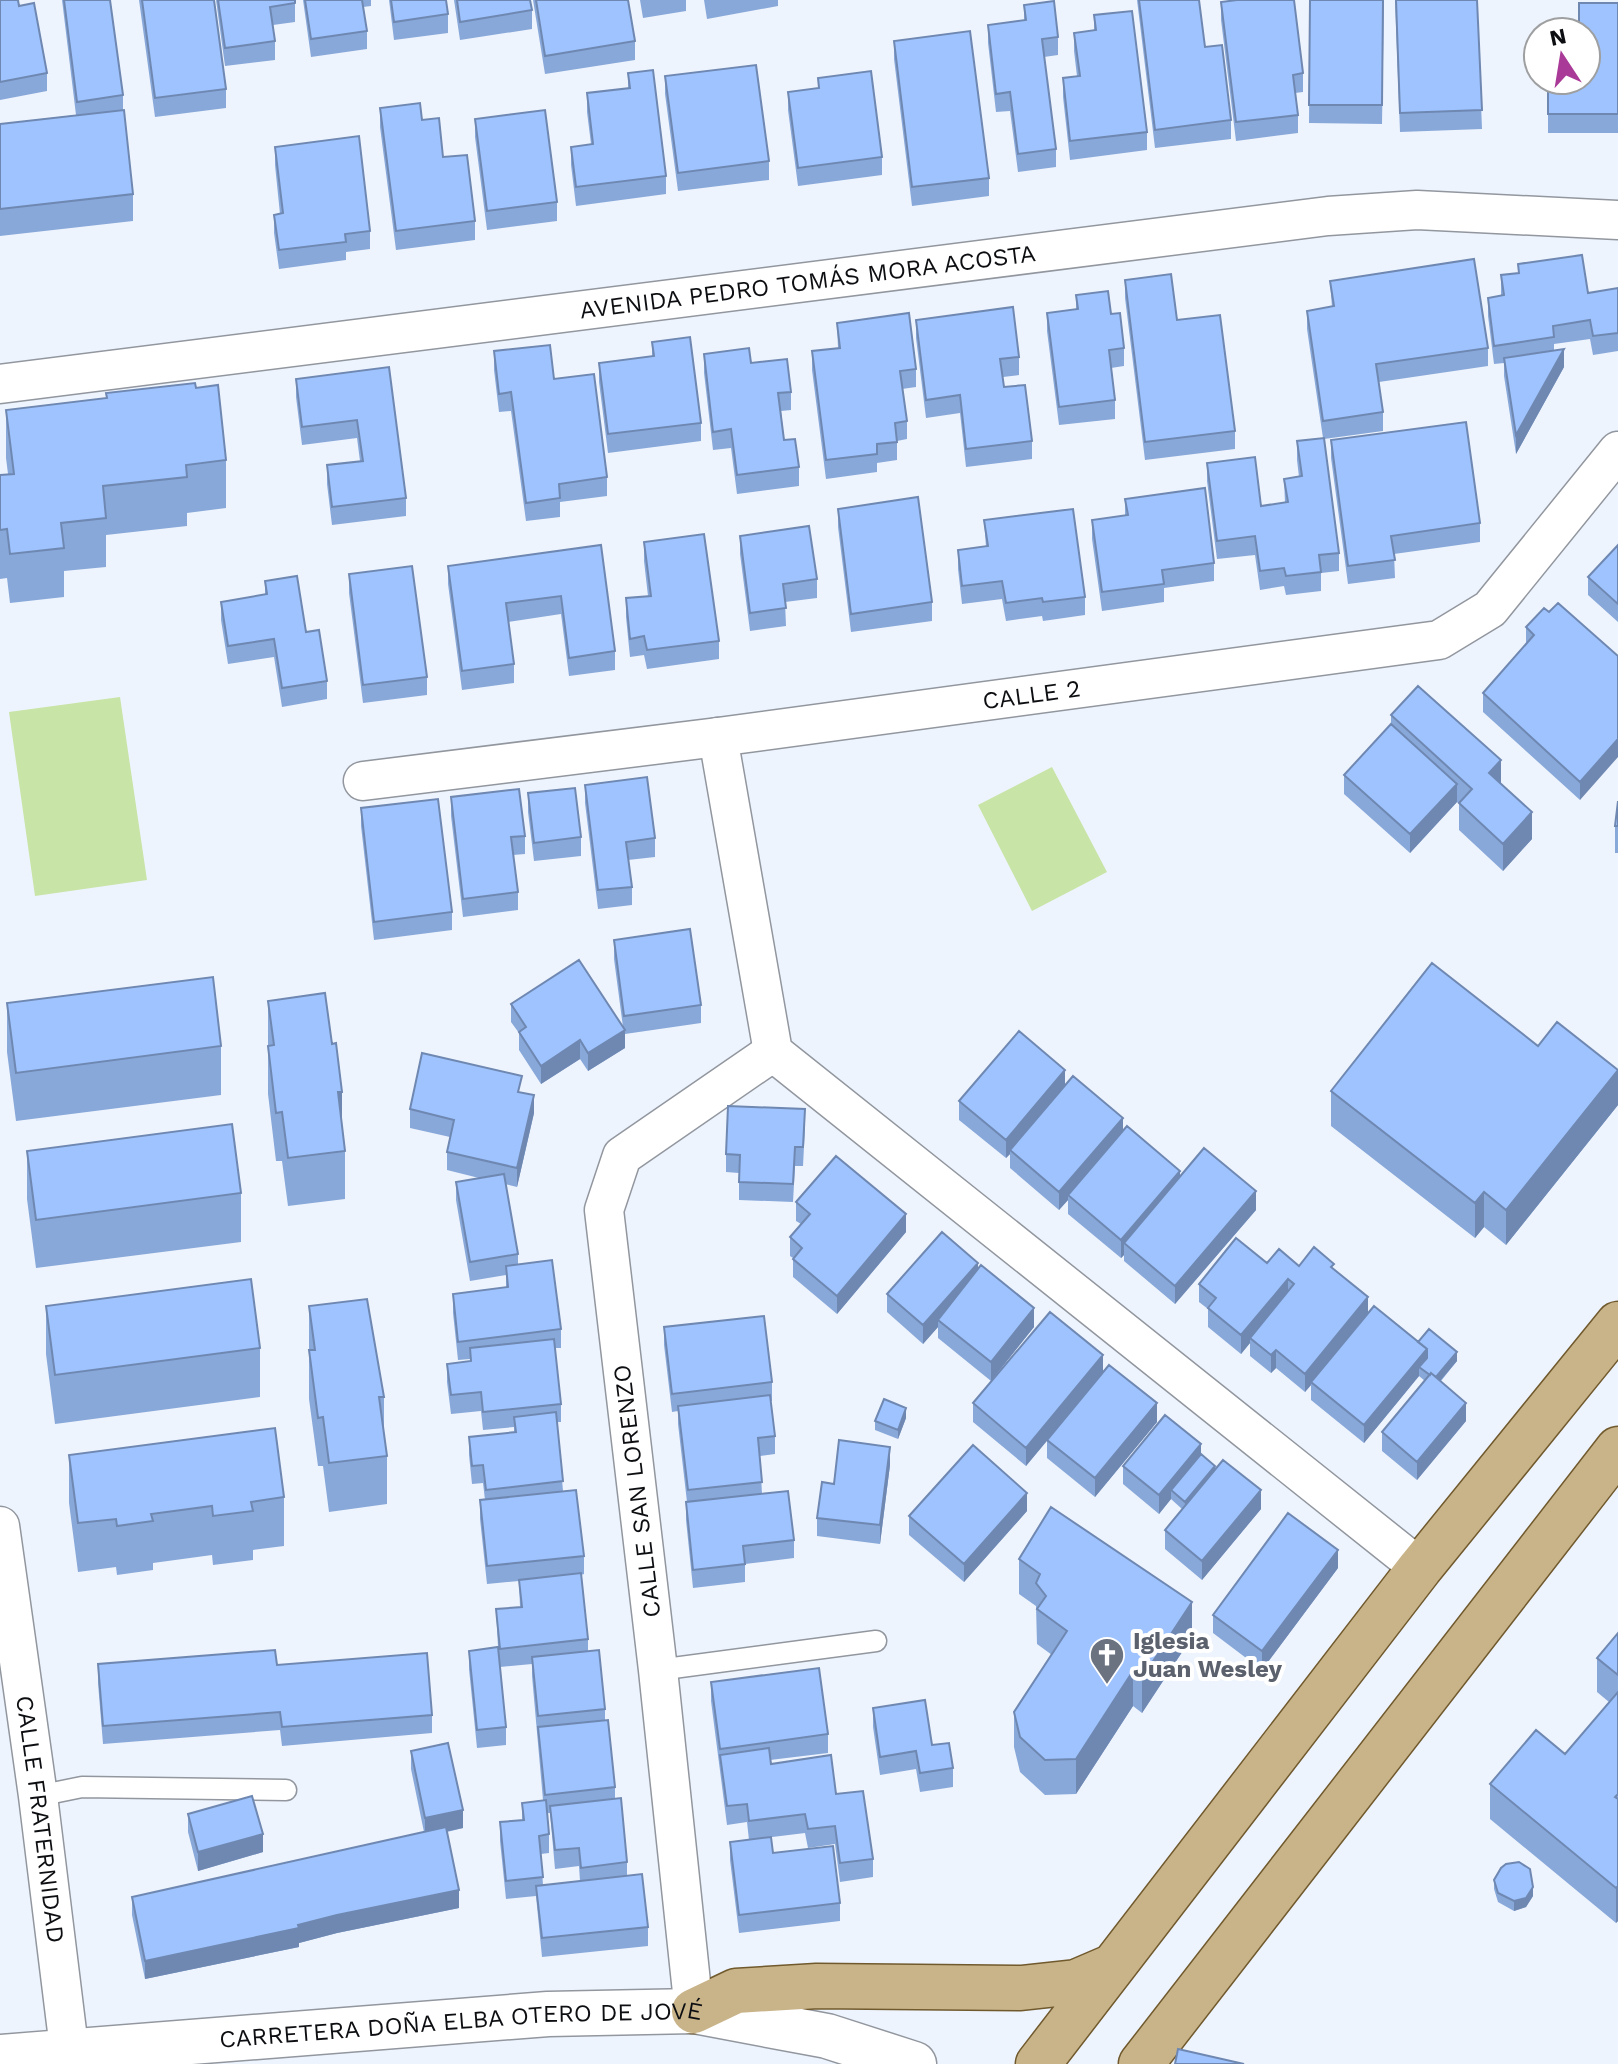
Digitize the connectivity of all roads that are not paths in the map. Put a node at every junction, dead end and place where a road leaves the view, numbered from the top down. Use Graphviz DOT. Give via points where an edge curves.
graph roads {
  1 [pos="1618,220"];
  2 [pos="0,384"];
  3 [pos="1618,451"];
  4 [pos="718,737"];
  5 [pos="363,781"];
  6 [pos="773,1052"];
  7 [pos="1618,1324"];
  8 [pos="1618,1449"];
  9 [pos="0,1526"];
  10 [pos="1420,1568"];
  11 [pos="876,1641"];
  12 [pos="658,1670"];
  13 [pos="286,1790"];
  14 [pos="38,1796"];
  15 [pos="1111,1967"];
  16 [pos="694,2011"];
  17 [pos="0,2057"];
  18 [pos="71,2058"];
  19 [pos="914,2064"];
  20 [pos="1038,2064"];
  21 [pos="1141,2064"];
  1 -- 2 [label="street, AVENIDA PEDRO TOMÁS MORA ACOSTA" via="1417,210 1328,216"];
  3 -- 4 [label="street, CALLE 2" via="1490,609 1439,640"];
  4 -- 5 [label="street, CALLE 2"];
  4 -- 6 [label="street"];
  6 -- 10 [label="street"];
  6 -- 12 [label="street, CALLE SAN LORENZO" via="622,1156 604,1210"];
  7 -- 10 [label="main road"];
  8 -- 21 [label="main road"];
  9 -- 14 [label="street, CALLE FRATERNIDAD"];
  10 -- 15 [label="main road"];
  11 -- 12 [label="lane"];
  12 -- 16 [label="street, CALLE SAN LORENZO"];
  13 -- 14 [label="lane" via="82,1787"];
  14 -- 18 [label="street, CALLE FRATERNIDAD"];
  15 -- 16 [label="main road" via="1076,1982 1021,1988 817,1986 736,1991"];
  15 -- 20 [label="main road"];
  16 -- 18 [label="street, CARRETERA DOÑA ELBA OTERO DE JOVÉ" via="548,2014"];
  16 -- 19 [label="street, CARRETERA DOÑA ELBA OTERO DE JOVÉ" via="827,2036"];
  17 -- 18 [label="street, CARRETERA DOÑA ELBA OTERO DE JOVÉ"];
}
